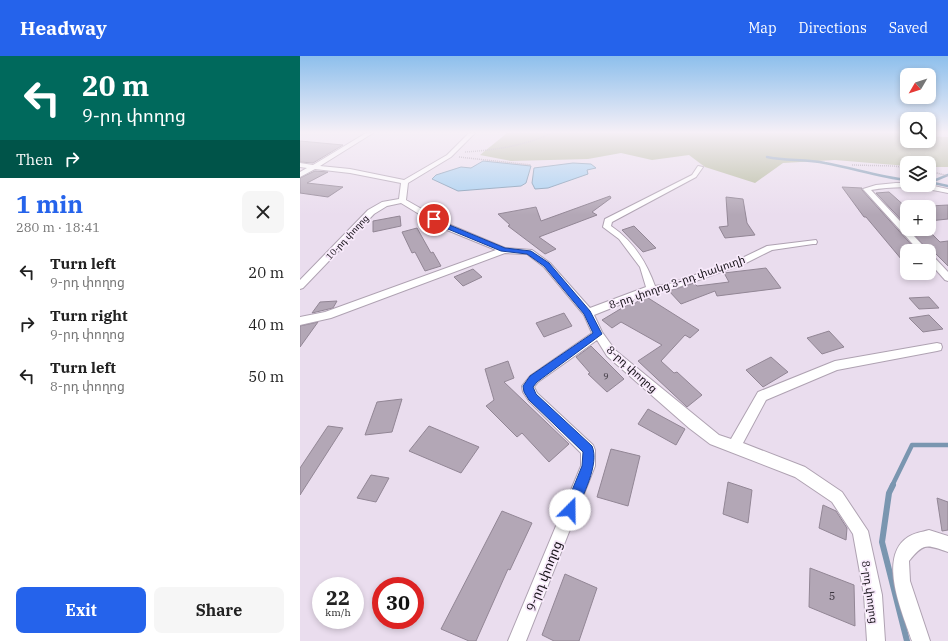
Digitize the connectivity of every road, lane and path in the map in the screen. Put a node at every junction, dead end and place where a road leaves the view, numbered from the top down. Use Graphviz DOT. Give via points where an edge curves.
graph roads {
  1 [pos="324,160"];
  2 [pos="441,160"];
  3 [pos="501,160"];
  4 [pos="531,164"];
  5 [pos="852,165"];
  6 [pos="300,166"];
  7 [pos="315,166"];
  8 [pos="700,167"];
  9 [pos="900,167"];
  10 [pos="936,173"];
  11 [pos="300,175"];
  12 [pos="948,176"];
  13 [pos="405,182"];
  14 [pos="948,191"];
  15 [pos="402,201"];
  16 [pos="813,242"];
  17 [pos="917,244"];
  18 [pos="504,250"];
  19 [pos="936,265"];
  20 [pos="948,278"];
  21 [pos="300,286"];
  22 [pos="651,289"];
  23 [pos="588,313"];
  24 [pos="300,321"];
  25 [pos="598,334"];
  26 [pos="937,347"];
  27 [pos="734,446"];
  28 [pos="948,544"];
  29 [pos="517,641"];
  30 [pos="876,641"];
  31 [pos="921,641"];
  1 -- 7 [label="street"];
  2 -- 13 [label="street"];
  3 -- 4 [label="path"];
  5 -- 9 [label="path"];
  6 -- 7 [label="street"];
  7 -- 11 [label="street"];
  7 -- 13 [label="street"];
  8 -- 22 [label="street" via="694,176 608,221 607,227 622,237 644,267"];
  10 -- 12 [label="path"];
  13 -- 15 [label="street"];
  14 -- 17 [label="street" via="938,188 881,185 866,189"];
  15 -- 18 [label="street, 8-րդ փողոց" via="445,226"];
  15 -- 21 [label="street, 10-րդ փողոց" via="386,204 371,212"];
  16 -- 22 [label="street, 8-րդ փողոց 3-րդ փակուղի" via="770,248 742,262 670,287"];
  18 -- 23 [label="street, 8-րդ փողոց" via="529,252 547,265"];
  18 -- 24 [label="street" via="327,316"];
  19 -- 20 [label="street"];
  22 -- 23 [label="street, 8-րդ փողոց 3-րդ փակուղի"];
  23 -- 25 [label="street, 8-րդ փողոց"];
  25 -- 27 [label="street, 8-րդ փողոց" via="611,353 694,424 715,440"];
  25 -- 29 [label="street, 9-րդ փողոց" via="534,379 528,386 533,397 588,450 588,466"];
  26 -- 27 [label="street" via="835,366 762,396"];
  27 -- 30 [label="street, 8-րդ փողոց" via="800,472 837,497 860,531 873,595"];
  28 -- 31 [label="street" via="929,538 914,543 901,558 902,581"];
}
